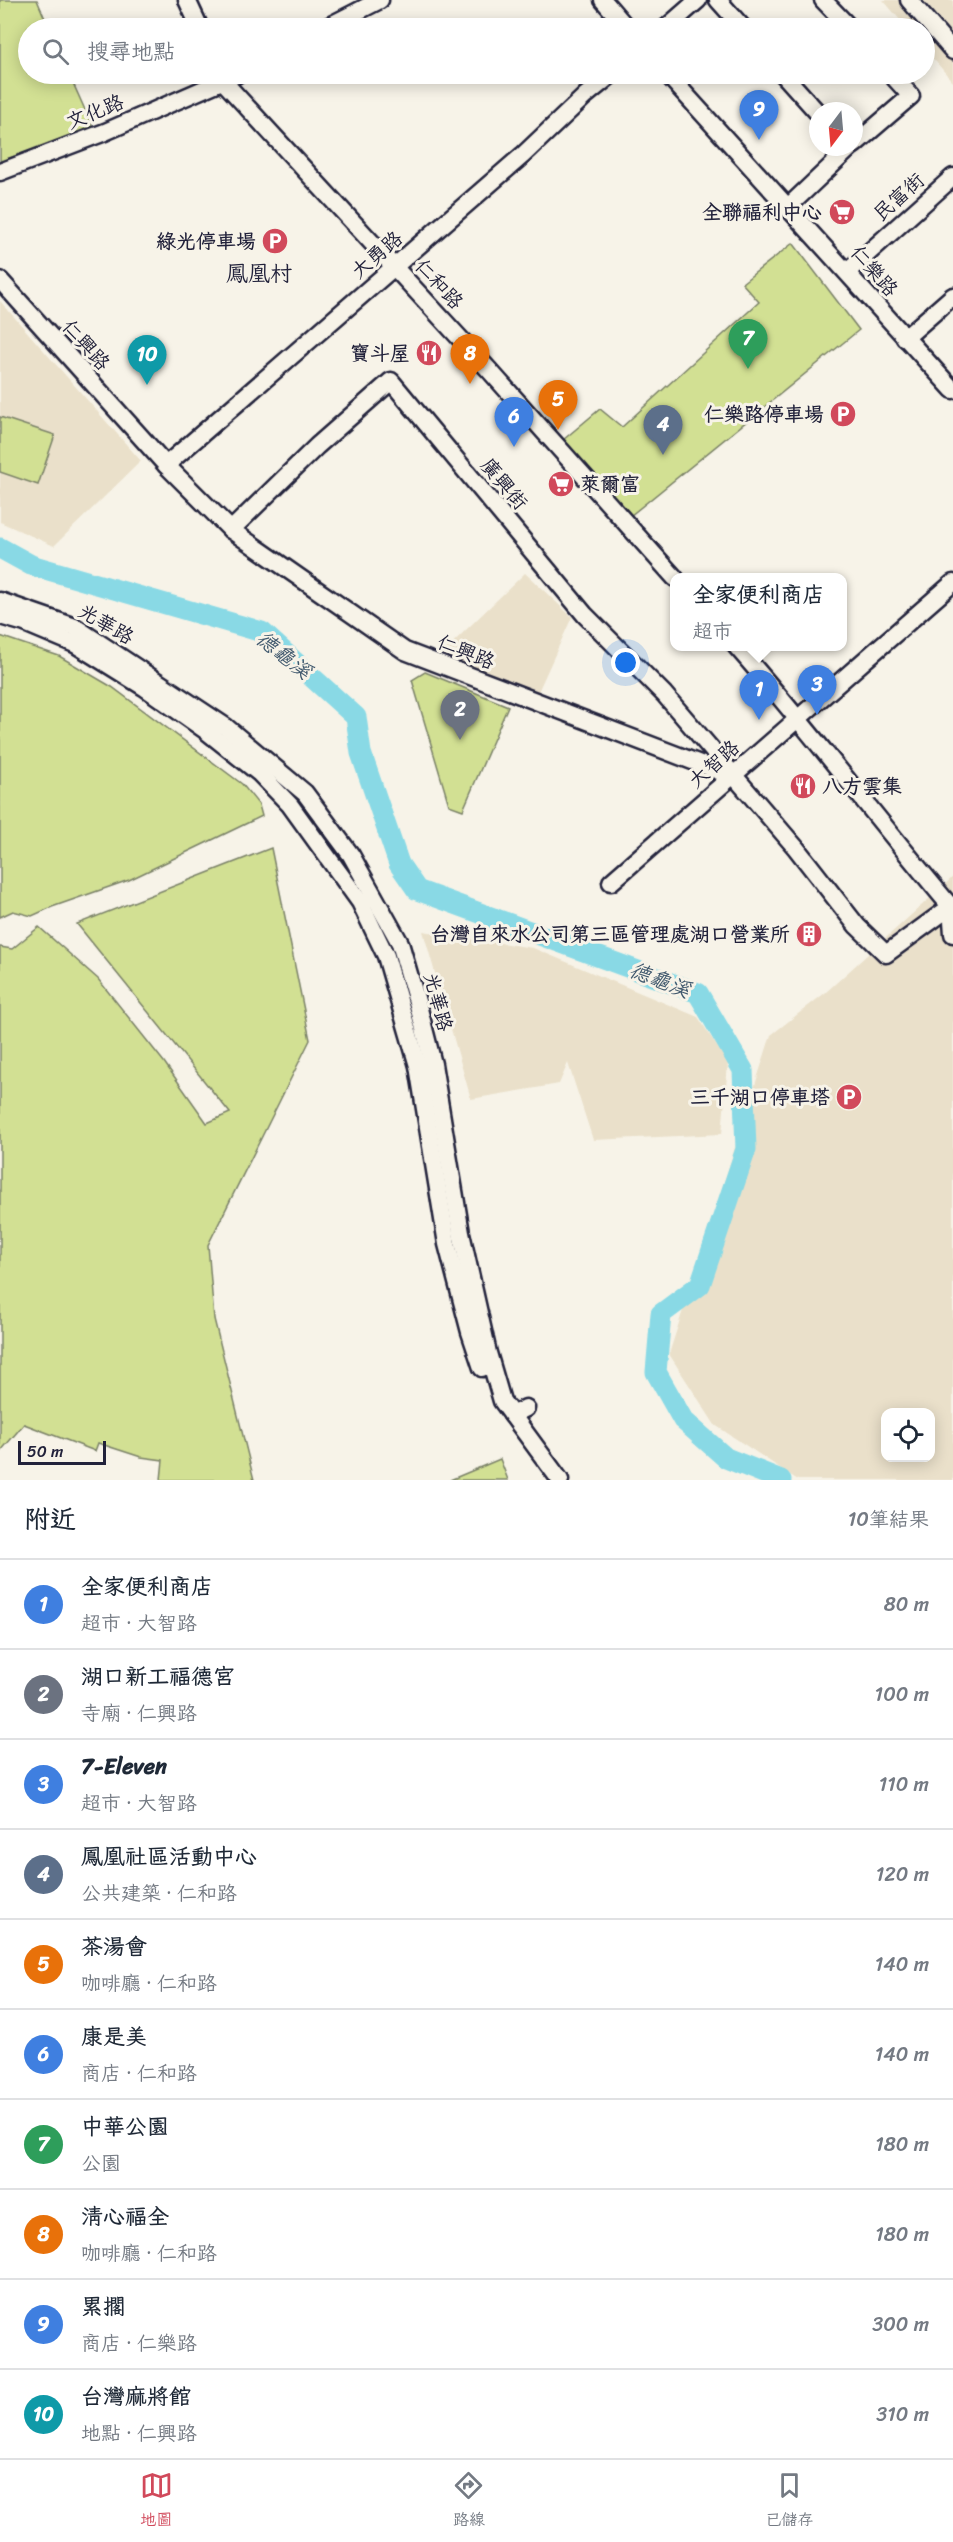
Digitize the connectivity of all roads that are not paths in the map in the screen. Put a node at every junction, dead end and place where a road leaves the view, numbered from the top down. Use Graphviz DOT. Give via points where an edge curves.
graph roads {
  1 [pos="187,0"];
  2 [pos="380,0"];
  3 [pos="603,0"];
  4 [pos="698,0"];
  5 [pos="718,0"];
  6 [pos="824,0"];
  7 [pos="909,0"];
  8 [pos="195,18"];
  9 [pos="345,18"];
  10 [pos="618,18"];
  11 [pos="677,18"];
  12 [pos="734,18"];
  13 [pos="841,18"];
  14 [pos="925,18"];
  15 [pos="935,30"];
  16 [pos="953,51"];
  17 [pos="209,84"];
  18 [pos="234,84"];
  19 [pos="601,84"];
  20 [pos="676,84"];
  21 [pos="792,84"];
  22 [pos="900,84"];
  23 [pos="809,103"];
  24 [pos="863,136"];
  25 [pos="841,156"];
  26 [pos="0,172"];
  27 [pos="953,177"];
  28 [pos="789,206"];
  29 [pos="394,268"];
  30 [pos="847,272"];
  31 [pos="0,280"];
  32 [pos="953,296"];
  33 [pos="905,338"];
  34 [pos="953,390"];
  35 [pos="166,465"];
  36 [pos="231,530"];
  37 [pos="671,573"];
  38 [pos="953,583"];
  39 [pos="0,602"];
  40 [pos="0,616"];
  41 [pos="740,651"];
  42 [pos="799,718"];
  43 [pos="732,776"];
  44 [pos="611,882"];
  45 [pos="952,906"];
  46 [pos="953,934"];
  47 [pos="547,1480"];
  48 [pos="560,1480"];
  1 -- 8 [label="street"];
  2 -- 9 [label="street"];
  3 -- 10 [label="street"];
  4 -- 11 [label="street"];
  5 -- 12 [label="street"];
  6 -- 13 [label="street"];
  7 -- 14 [label="street"];
  15 -- 16 [label="street"];
  17 -- 26 [label="street, 文化路" via="87,139"];
  18 -- 29 [label="street, 仁和路"];
  19 -- 29 [label="street, 大勇路"];
  20 -- 28 [label="street, 仁樂路"];
  21 -- 23 [label="street"];
  22 -- 24 [label="street" via="911,96"];
  25 -- 28 [label="street"];
  27 -- 30 [label="street, 民富街"];
  28 -- 30 [label="street, 仁樂路"];
  29 -- 35 [label="street, 大勇路"];
  29 -- 37 [label="street, 仁和路"];
  30 -- 33 [label="street, 仁樂路"];
  31 -- 35 [label="street, 仁興路"];
  32 -- 33 [label="street"];
  33 -- 34 [label="street, 仁樂路"];
  35 -- 36 [label="street, 仁興路"];
  36 -- 43 [label="street, 仁興路" via="405,651"];
  36 -- 43 [label="street, 廣興街" via="391,381 585,615 664,694"];
  38 -- 42 [label="street, 大智路"];
  39 -- 48 [label="street, 光華路" via="75,627 226,727 306,793 351,855 400,943 433,1064 491,1363 502,1401 519,1412"];
  40 -- 47 [label="street, 光華路" via="75,644 205,730 259,773 290,805 360,902 386,956 393,995 418,1066 447,1244 470,1332 495,1404"];
  41 -- 42 [label="street"];
  42 -- 43 [label="street, 大智路"];
  42 -- 45 [label="street" via="891,836"];
  43 -- 44 [label="street, 大智路"];
  43 -- 45 [label="street, 仁興路" via="796,848 857,926 886,954"];
  45 -- 46 [label="street"];
}
